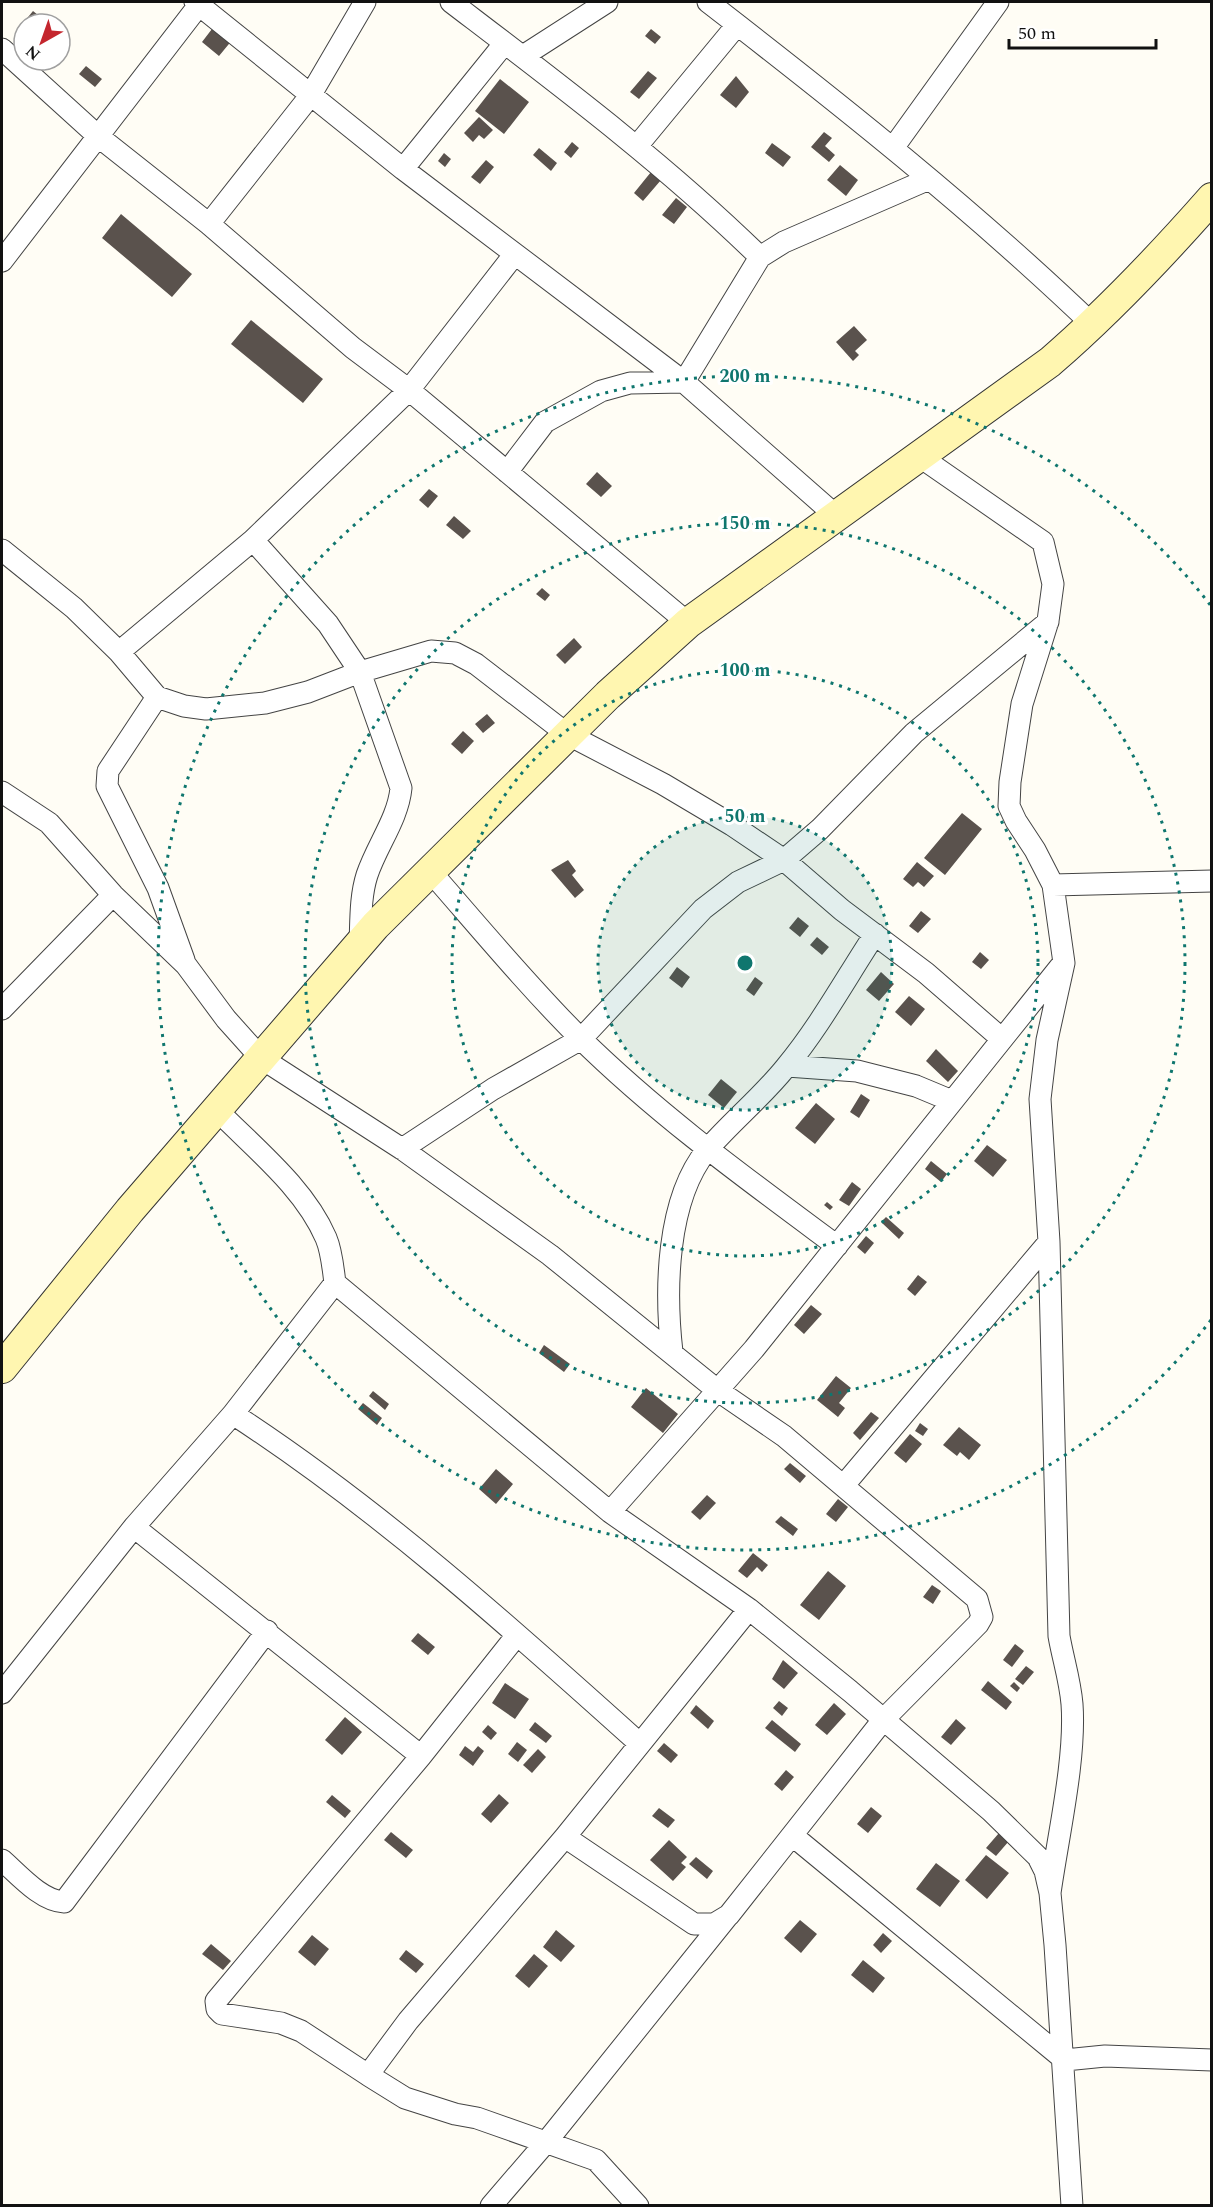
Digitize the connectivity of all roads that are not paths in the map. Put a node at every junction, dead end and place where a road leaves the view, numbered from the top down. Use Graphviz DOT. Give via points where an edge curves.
graph roads {
  1 [pos="365,2"];
  2 [pos="451,2"];
  3 [pos="607,2"];
  4 [pos="708,2"];
  5 [pos="998,2"];
  6 [pos="197,3"];
  7 [pos="737,25"];
  8 [pos="504,44"];
  9 [pos="2,49"];
  10 [pos="523,56"];
  11 [pos="310,96"];
  12 [pos="99,137"];
  13 [pos="637,146"];
  14 [pos="893,148"];
  15 [pos="403,169"];
  16 [pos="929,179"];
  17 [pos="1212,198"];
  18 [pos="209,224"];
  19 [pos="1201,225"];
  20 [pos="514,255"];
  21 [pos="3,256"];
  22 [pos="760,257"];
  23 [pos="1093,325"];
  24 [pos="684,382"];
  25 [pos="409,390"];
  26 [pos="919,456"];
  27 [pos="507,472"];
  28 [pos="835,515"];
  29 [pos="253,540"];
  30 [pos="2,550"];
  31 [pos="1048,621"];
  32 [pos="688,623"];
  33 [pos="120,652"];
  34 [pos="360,672"];
  35 [pos="157,697"];
  36 [pos="567,734"];
  37 [pos="2,792"];
  38 [pos="784,860"];
  39 [pos="430,872"];
  40 [pos="1212,881"];
  41 [pos="1053,885"];
  42 [pos="113,895"];
  43 [pos="875,934"];
  44 [pos="360,944"];
  45 [pos="1064,963"];
  46 [pos="186,965"];
  47 [pos="2,1009"];
  48 [pos="581,1039"];
  49 [pos="1002,1039"];
  50 [pos="261,1058"];
  51 [pos="787,1066"];
  52 [pos="952,1101"];
  53 [pos="216,1109"];
  54 [pos="402,1149"];
  55 [pos="707,1151"];
  56 [pos="1048,1242"];
  57 [pos="837,1246"];
  58 [pos="335,1283"];
  59 [pos="672,1352"];
  60 [pos="2,1368"];
  61 [pos="717,1389"];
  62 [pos="233,1414"];
  63 [pos="844,1485"];
  64 [pos="610,1512"];
  65 [pos="134,1527"];
  66 [pos="749,1609"];
  67 [pos="267,1631"];
  68 [pos="517,1635"];
  69 [pos="2,1693"];
  70 [pos="883,1720"];
  71 [pos="639,1744"];
  72 [pos="421,1756"];
  73 [pos="793,1836"];
  74 [pos="565,1837"];
  75 [pos="2,1860"];
  76 [pos="1050,1893"];
  77 [pos="729,1914"];
  78 [pos="1065,2060"];
  79 [pos="1212,2060"];
  80 [pos="368,2075"];
  81 [pos="547,2141"];
  82 [pos="491,2205"];
  83 [pos="638,2205"];
  84 [pos="1072,2205"];
  1 -- 11 [label="street"];
  2 -- 8 [label="street"];
  3 -- 10 [label="street"];
  4 -- 7 [label="street"];
  5 -- 14 [label="street"];
  6 -- 11 [label="street"];
  6 -- 12 [label="street"];
  7 -- 13 [label="street"];
  7 -- 14 [label="street"];
  8 -- 10 [label="street"];
  8 -- 15 [label="street"];
  9 -- 12 [label="street"];
  10 -- 13 [label="street"];
  11 -- 15 [label="street"];
  11 -- 18 [label="street"];
  12 -- 18 [label="street"];
  12 -- 21 [label="street"];
  13 -- 22 [label="street"];
  14 -- 16 [label="street"];
  15 -- 20 [label="street"];
  16 -- 22 [label="street" via="784,242"];
  16 -- 23 [label="street"];
  17 -- 19 [label="street"];
  18 -- 25 [label="street" via="353,348"];
  19 -- 23 [label="street"];
  20 -- 24 [label="street"];
  20 -- 25 [label="street"];
  22 -- 24 [label="street"];
  23 -- 26 [label="street" via="1050,362"];
  24 -- 27 [label="street" via="630,383 601,391 545,422"];
  24 -- 28 [label="street"];
  25 -- 27 [label="street"];
  25 -- 29 [label="street"];
  26 -- 28 [label="street"];
  26 -- 31 [label="street" via="1042,542 1053,584"];
  27 -- 32 [label="street"];
  28 -- 32 [label="street"];
  29 -- 33 [label="street"];
  29 -- 34 [label="street" via="328,624"];
  30 -- 33 [label="street" via="74,608"];
  31 -- 38 [label="street" via="914,733 820,830"];
  31 -- 41 [label="street" via="1022,704 1010,806"];
  32 -- 36 [label="street"];
  33 -- 35 [label="street"];
  34 -- 35 [label="street" via="265,703 206,709"];
  34 -- 36 [label="street" via="431,651 455,653 476,664"];
  34 -- 44 [label="street" via="402,788 400,804 367,876"];
  35 -- 46 [label="street" via="108,771 107,786 158,888"];
  36 -- 38 [label="street" via="663,784"];
  36 -- 39 [label="street"];
  37 -- 42 [label="street" via="49,823"];
  38 -- 43 [label="street"];
  38 -- 48 [label="street" via="738,882 703,909"];
  39 -- 44 [label="street"];
  39 -- 48 [label="street"];
  40 -- 41 [label="street"];
  41 -- 45 [label="street"];
  42 -- 46 [label="street"];
  42 -- 47 [label="street"];
  43 -- 49 [label="street"];
  43 -- 51 [label="street"];
  44 -- 50 [label="street"];
  45 -- 49 [label="street"];
  45 -- 56 [label="street" via="1047,1040 1040,1099"];
  46 -- 50 [label="street"];
  48 -- 54 [label="street" via="493,1089"];
  48 -- 55 [label="street"];
  49 -- 52 [label="street"];
  50 -- 53 [label="street"];
  50 -- 54 [label="street"];
  51 -- 52 [label="street" via="857,1071 916,1086"];
  51 -- 55 [label="street"];
  52 -- 57 [label="street"];
  53 -- 58 [label="street" via="314,1214 327,1241"];
  53 -- 60 [label="street"];
  54 -- 59 [label="street" via="550,1255"];
  55 -- 57 [label="street"];
  55 -- 59 [label="street" via="688,1180 670,1253 667,1309"];
  56 -- 63 [label="street"];
  56 -- 76 [label="street" via="1059,1636 1070,1678 1072,1707"];
  57 -- 61 [label="street"];
  58 -- 62 [label="street"];
  58 -- 64 [label="street"];
  59 -- 61 [label="street"];
  61 -- 63 [label="street"];
  61 -- 64 [label="street"];
  62 -- 65 [label="street"];
  62 -- 68 [label="street" via="342,1489"];
  63 -- 70 [label="street" via="968,1590 981,1609 978,1624"];
  64 -- 66 [label="street"];
  65 -- 67 [label="street"];
  65 -- 69 [label="street"];
  66 -- 70 [label="street"];
  66 -- 71 [label="street"];
  67 -- 72 [label="street"];
  67 -- 75 [label="street" via="64,1902 54,1902 42,1894"];
  68 -- 71 [label="street"];
  68 -- 72 [label="street"];
  70 -- 73 [label="street"];
  70 -- 76 [label="street" via="1029,1846 1045,1871"];
  71 -- 74 [label="street"];
  72 -- 80 [label="street" via="216,2001 222,2014 280,2023 301,2031"];
  73 -- 77 [label="street"];
  73 -- 78 [label="street"];
  74 -- 77 [label="street" via="694,1924 714,1924"];
  74 -- 80 [label="street" via="408,2020"];
  76 -- 78 [label="street"];
  77 -- 81 [label="street"];
  78 -- 79 [label="street" via="1105,2056"];
  78 -- 84 [label="street"];
  80 -- 81 [label="street" via="405,2098"];
  81 -- 82 [label="street"];
  81 -- 83 [label="street" via="596,2160"];
}
